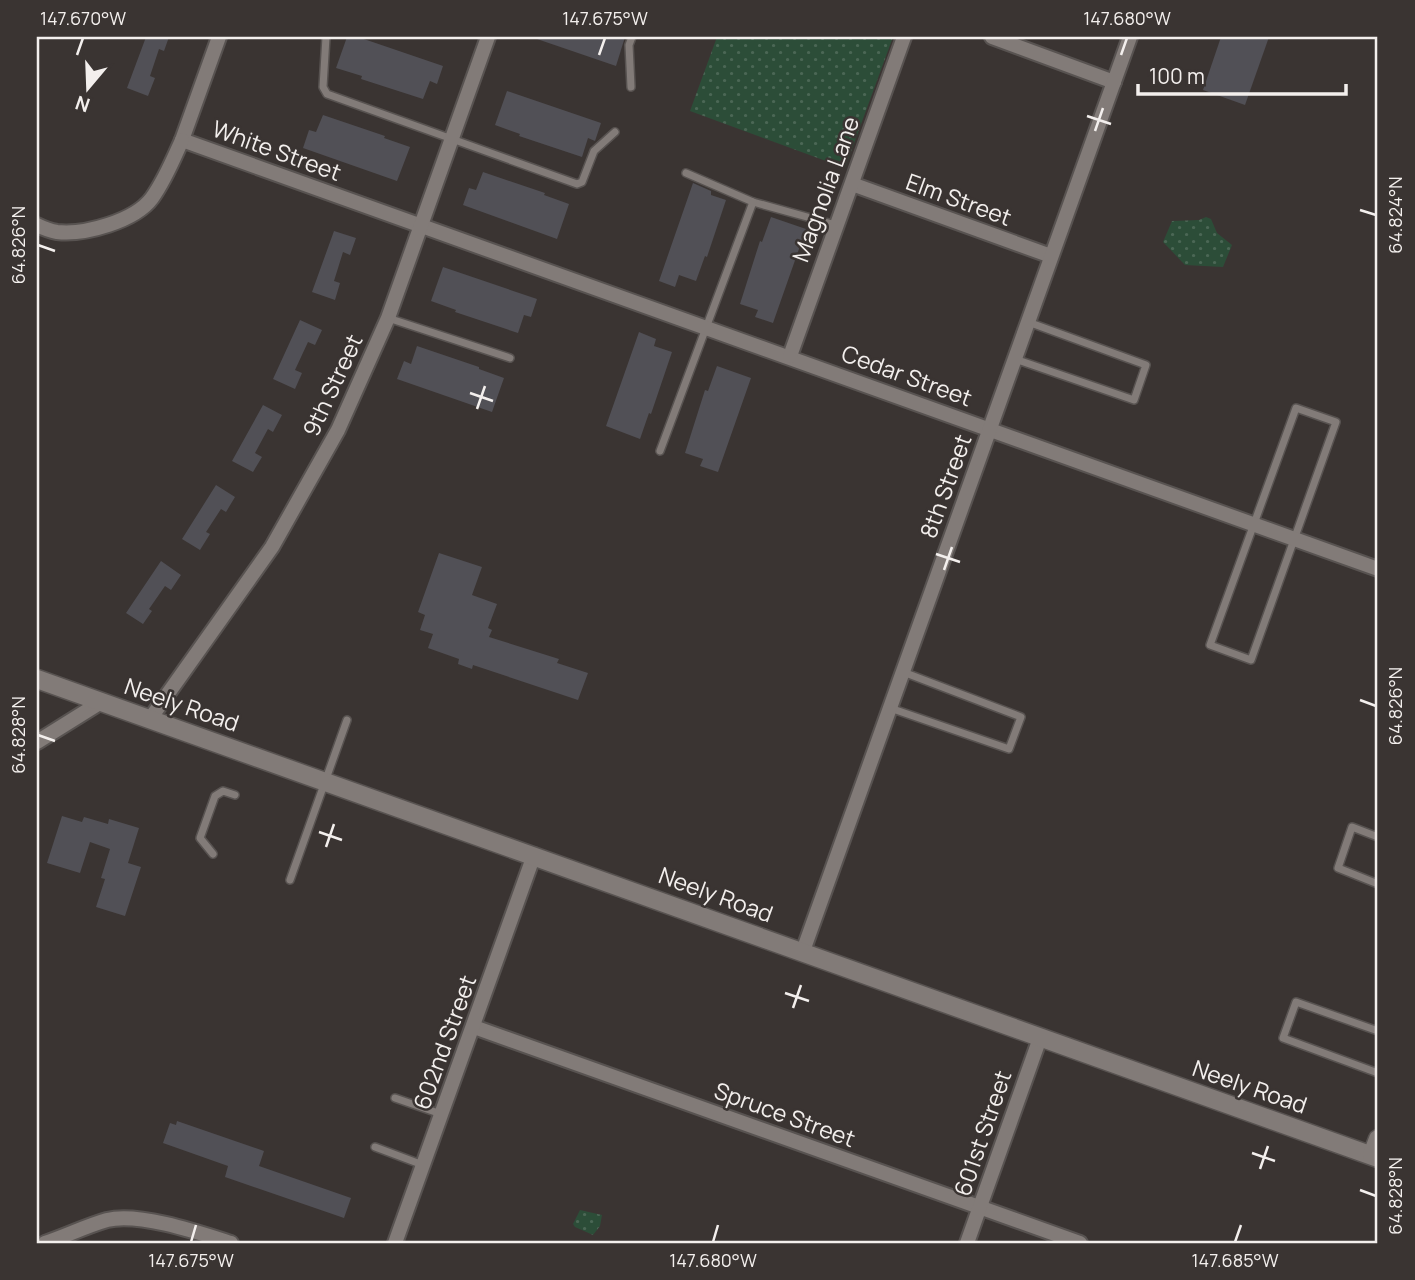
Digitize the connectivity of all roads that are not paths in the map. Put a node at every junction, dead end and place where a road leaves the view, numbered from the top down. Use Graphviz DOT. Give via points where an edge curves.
graph roads {
  1 [pos="219,37"];
  2 [pos="326,37"];
  3 [pos="488,37"];
  4 [pos="632,37"];
  5 [pos="904,37"];
  6 [pos="992,37"];
  7 [pos="1130,37"];
  8 [pos="1114,82"];
  9 [pos="631,87"];
  10 [pos="615,132"];
  11 [pos="452,138"];
  12 [pos="182,140"];
  13 [pos="686,173"];
  14 [pos="852,184"];
  15 [pos="753,202"];
  16 [pos="37,225"];
  17 [pos="421,225"];
  18 [pos="835,225"];
  19 [pos="1051,256"];
  20 [pos="388,318"];
  21 [pos="1028,322"];
  22 [pos="705,326"];
  23 [pos="789,356"];
  24 [pos="510,358"];
  25 [pos="1015,359"];
  26 [pos="989,428"];
  27 [pos="660,451"];
  28 [pos="1254,524"];
  29 [pos="1294,538"];
  30 [pos="1378,569"];
  31 [pos="903,671"];
  32 [pos="37,680"];
  33 [pos="101,702"];
  34 [pos="890,708"];
  35 [pos="150,719"];
  36 [pos="348,720"];
  37 [pos="37,742"];
  38 [pos="326,781"];
  39 [pos="235,795"];
  40 [pos="1378,837"];
  41 [pos="213,854"];
  42 [pos="534,855"];
  43 [pos="290,880"];
  44 [pos="1378,884"];
  45 [pos="803,951"];
  46 [pos="474,1027"];
  47 [pos="1378,1031"];
  48 [pos="1040,1038"];
  49 [pos="1378,1073"];
  50 [pos="395,1098"];
  51 [pos="442,1115"];
  52 [pos="375,1147"];
  53 [pos="1376,1151"];
  54 [pos="424,1165"];
  55 [pos="980,1207"];
  56 [pos="45,1243"];
  57 [pos="231,1243"];
  58 [pos="395,1243"];
  59 [pos="967,1243"];
  60 [pos="1080,1243"];
  1 -- 12 [label="street, White Street"];
  2 -- 11 [label="lane" via="323,87 327,94"];
  3 -- 11 [label="street, 9th Street"];
  4 -- 9 [label="lane"];
  5 -- 14 [label="street, Magnolia Lane"];
  6 -- 8 [label="street"];
  7 -- 8 [label="street, 8th Street"];
  8 -- 19 [label="street, 8th Street"];
  10 -- 11 [label="lane" via="594,150 582,182 577,184"];
  11 -- 17 [label="street, 9th Street"];
  12 -- 16 [label="street" via="150,201 119,221 56,232"];
  12 -- 17 [label="street, White Street"];
  13 -- 15 [label="lane"];
  14 -- 18 [label="street, Magnolia Lane"];
  14 -- 19 [label="street, Elm Street"];
  15 -- 18 [label="lane"];
  15 -- 22 [label="lane"];
  17 -- 20 [label="street, 9th Street"];
  17 -- 22 [label="street, Cedar Street"];
  18 -- 23 [label="street, Magnolia Lane"];
  19 -- 21 [label="street, 8th Street"];
  20 -- 24 [label="lane"];
  20 -- 35 [label="street, 9th Street" via="338,430 272,547"];
  21 -- 25 [label="street, 8th Street"];
  21 -- 25 [label="lane" via="1146,365 1135,400"];
  22 -- 23 [label="street, Cedar Street"];
  22 -- 27 [label="lane"];
  23 -- 26 [label="street, Cedar Street"];
  25 -- 26 [label="street, 8th Street"];
  26 -- 28 [label="street, Cedar Street"];
  26 -- 31 [label="street, 8th Street"];
  28 -- 29 [label="street, Cedar Street"];
  28 -- 29 [label="lane" via="1296,408 1336,422"];
  28 -- 29 [label="lane" via="1210,645 1251,660"];
  29 -- 30 [label="street, Cedar Street"];
  31 -- 34 [label="street, 8th Street"];
  31 -- 34 [label="lane" via="1021,717 1009,749"];
  32 -- 33 [label="street, Neely Road"];
  33 -- 35 [label="street, Neely Road"];
  33 -- 37 [label="street"];
  34 -- 45 [label="street, 8th Street"];
  35 -- 38 [label="street, Neely Road"];
  36 -- 38 [label="lane"];
  38 -- 42 [label="street, Neely Road"];
  38 -- 43 [label="lane"];
  39 -- 41 [label="lane" via="223,791 215,796 200,838"];
  40 -- 44 [label="lane" via="1352,827 1338,868"];
  42 -- 45 [label="street, Neely Road"];
  42 -- 46 [label="street, 602nd Street"];
  45 -- 48 [label="street, Neely Road"];
  46 -- 51 [label="street, 602nd Street"];
  46 -- 55 [label="street, Spruce Street"];
  47 -- 49 [label="lane" via="1296,1002 1283,1038"];
  48 -- 53 [label="street, Neely Road"];
  48 -- 55 [label="street, 601st Street"];
  50 -- 51 [label="lane"];
  51 -- 54 [label="street, 602nd Street"];
  52 -- 54 [label="lane"];
  54 -- 58 [label="street, 602nd Street"];
  55 -- 59 [label="street, 601st Street"];
  55 -- 60 [label="street, Spruce Street"];
  56 -- 57 [label="street" via="110,1219 150,1220"];
}
